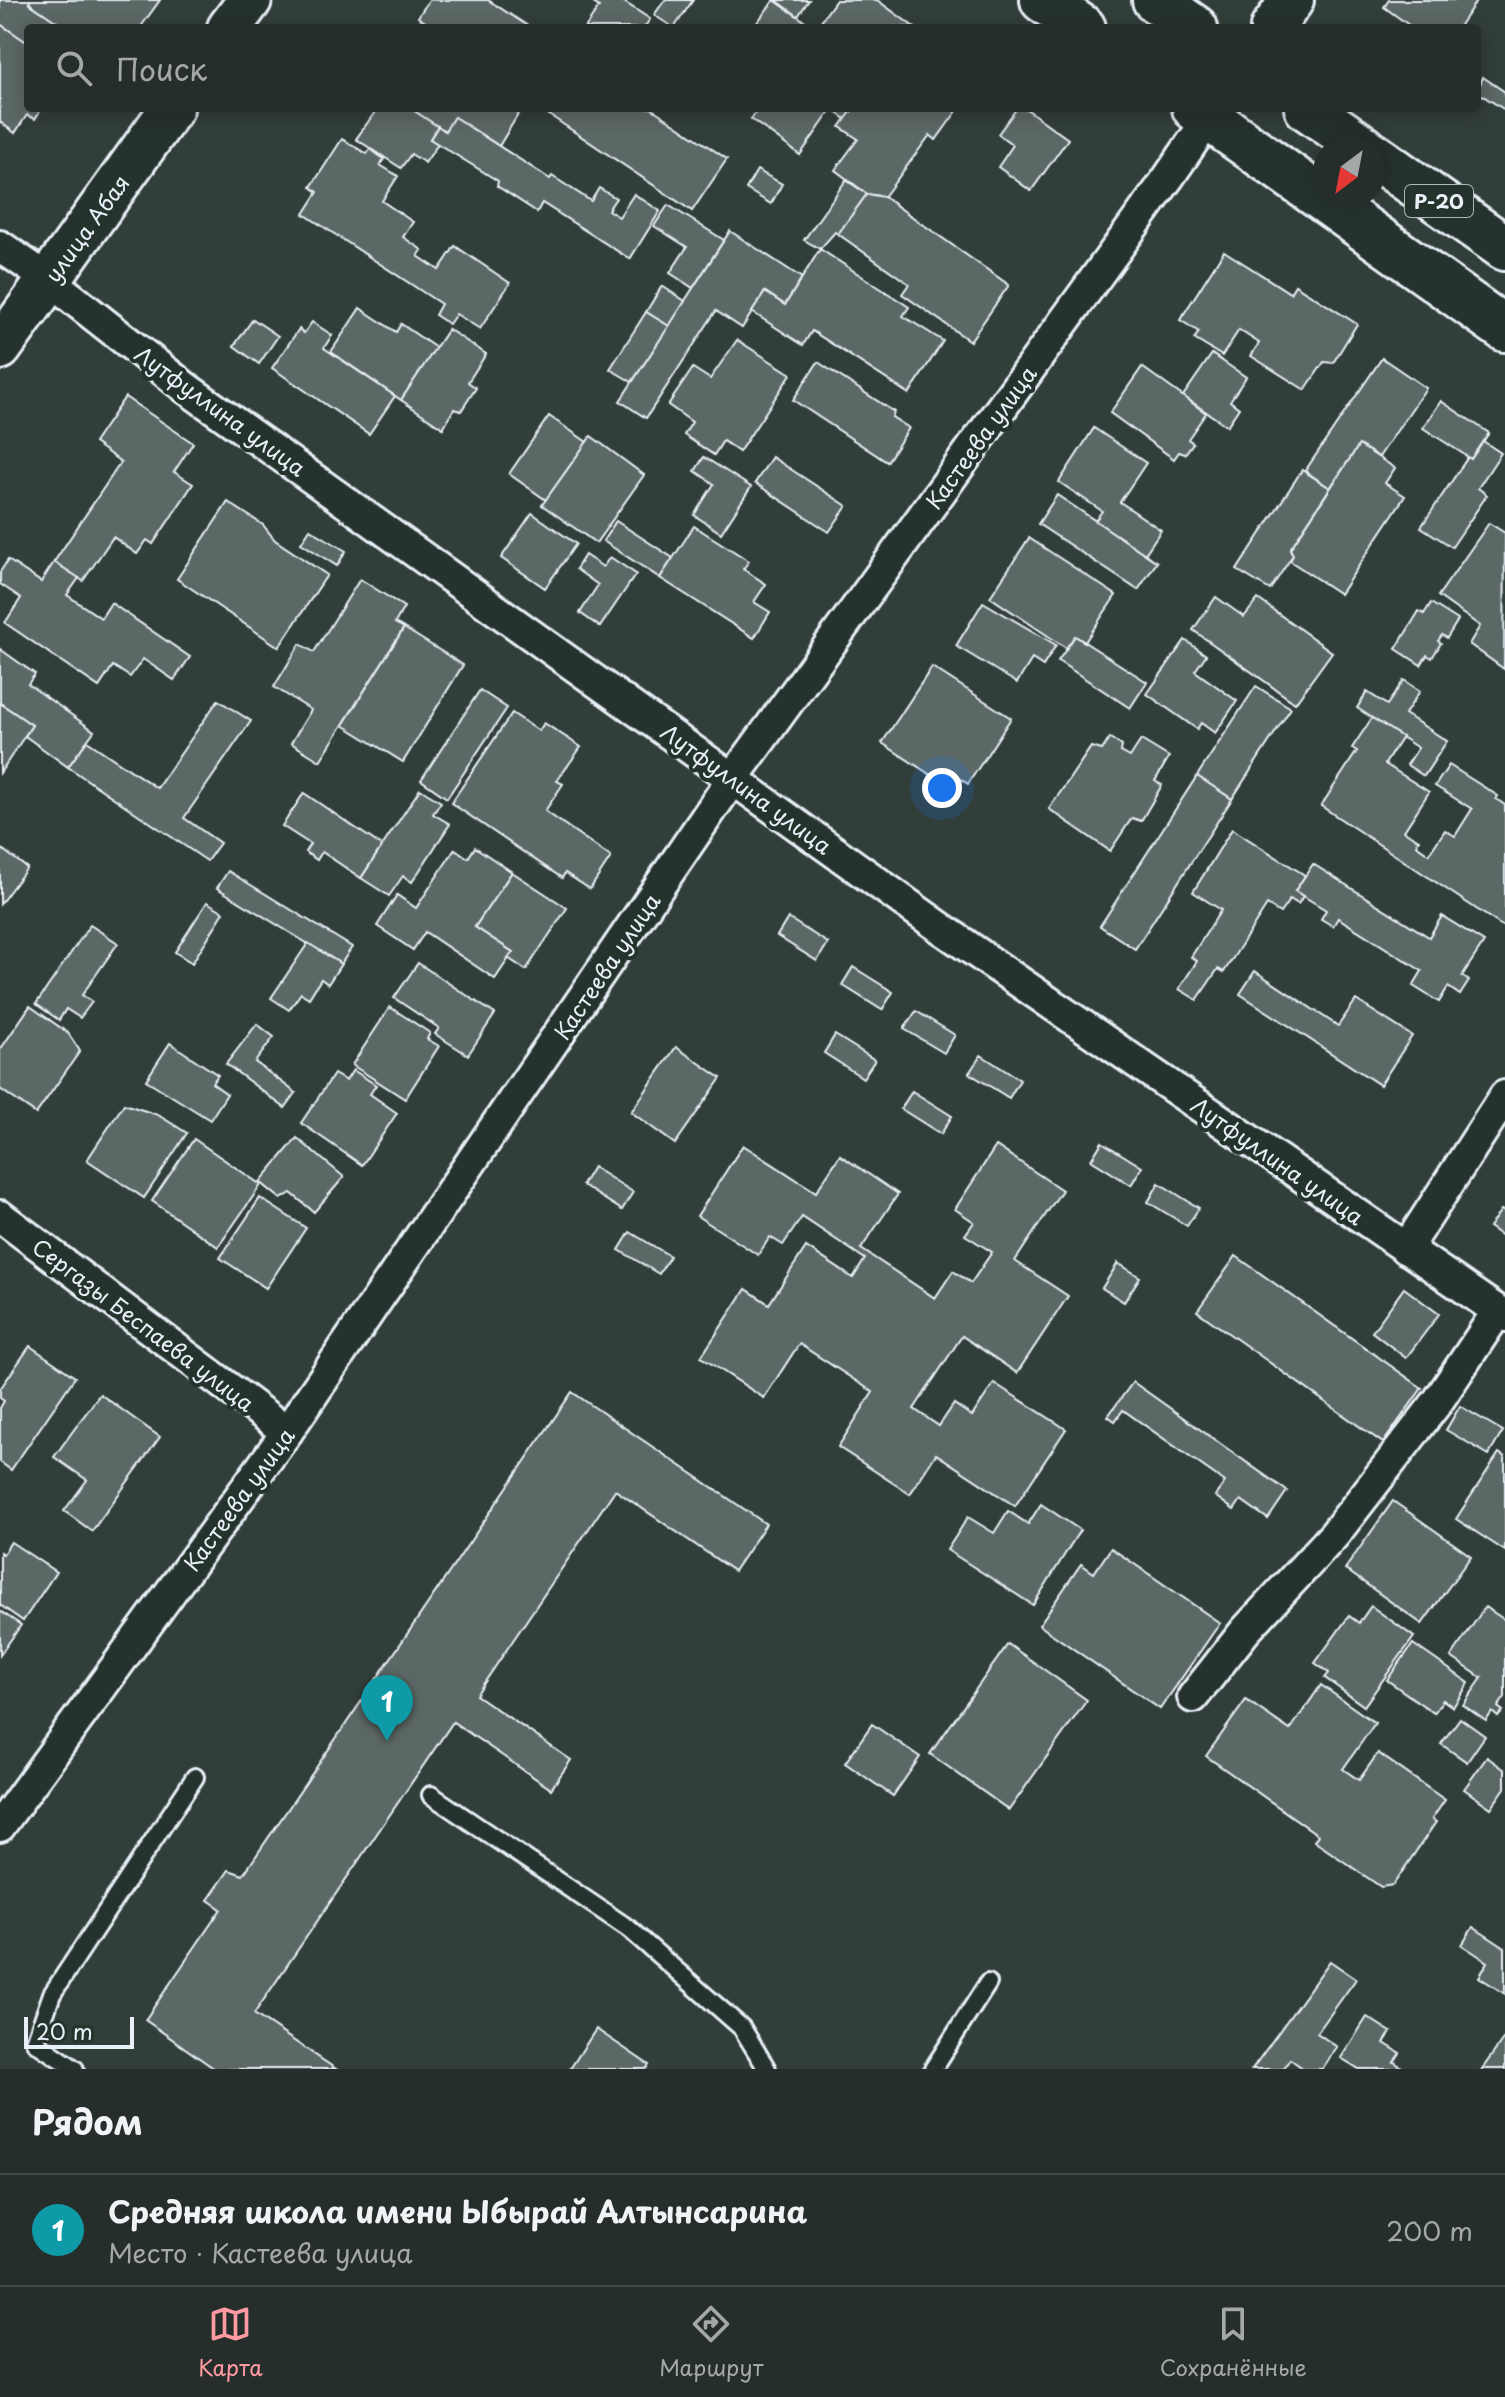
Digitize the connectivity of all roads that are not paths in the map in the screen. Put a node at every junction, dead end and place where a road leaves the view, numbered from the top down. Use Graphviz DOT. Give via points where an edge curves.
graph roads {
  1 [pos="250,0"];
  2 [pos="1043,0"];
  3 [pos="1155,0"];
  4 [pos="1292,0"];
  5 [pos="232,24"];
  6 [pos="1077,24"];
  7 [pos="1189,24"];
  8 [pos="1275,24"];
  9 [pos="169,112"];
  10 [pos="1205,112"];
  11 [pos="1207,112"];
  12 [pos="1313,112"];
  13 [pos="1347,136"];
  14 [pos="1385,163"];
  15 [pos="0,246"];
  16 [pos="1505,248"];
  17 [pos="49,280"];
  18 [pos="1505,329"];
  19 [pos="0,348"];
  20 [pos="733,778"];
  21 [pos="1505,1096"];
  22 [pos="0,1216"];
  23 [pos="1406,1249"];
  24 [pos="1501,1314"];
  25 [pos="287,1432"];
  26 [pos="1193,1697"];
  27 [pos="195,1777"];
  28 [pos="431,1795"];
  29 [pos="0,1826"];
  30 [pos="988,1983"];
  31 [pos="75,2069"];
  32 [pos="767,2069"];
  33 [pos="933,2069"];
  1 -- 5 [label="street"];
  2 -- 6 [label="highway"];
  3 -- 7 [label="highway"];
  4 -- 8 [label="street"];
  9 -- 17 [label="street, улица Абая"];
  10 -- 20 [label="street, Кастеева улица" via="1140,217"];
  11 -- 18 [label="highway"];
  12 -- 13 [label="highway"];
  14 -- 16 [label="highway, Р-20"];
  15 -- 17 [label="street, Лутфуллина улица"];
  17 -- 19 [label="street, улица Абая"];
  17 -- 20 [label="street, Лутфуллина улица" via="186,388"];
  20 -- 23 [label="street, Лутфуллина улица"];
  20 -- 25 [label="street, Кастеева улица"];
  21 -- 23 [label="street"];
  22 -- 25 [label="street, Сергазы Беспаева улица"];
  23 -- 24 [label="street, Лутфуллина улица"];
  24 -- 26 [label="street" via="1334,1535 1245,1631"];
  25 -- 29 [label="street, Кастеева улица"];
  27 -- 31 [label="lane" via="52,1994 35,2042"];
  28 -- 32 [label="lane" via="628,1928 742,2028"];
  30 -- 33 [label="lane"];
}
